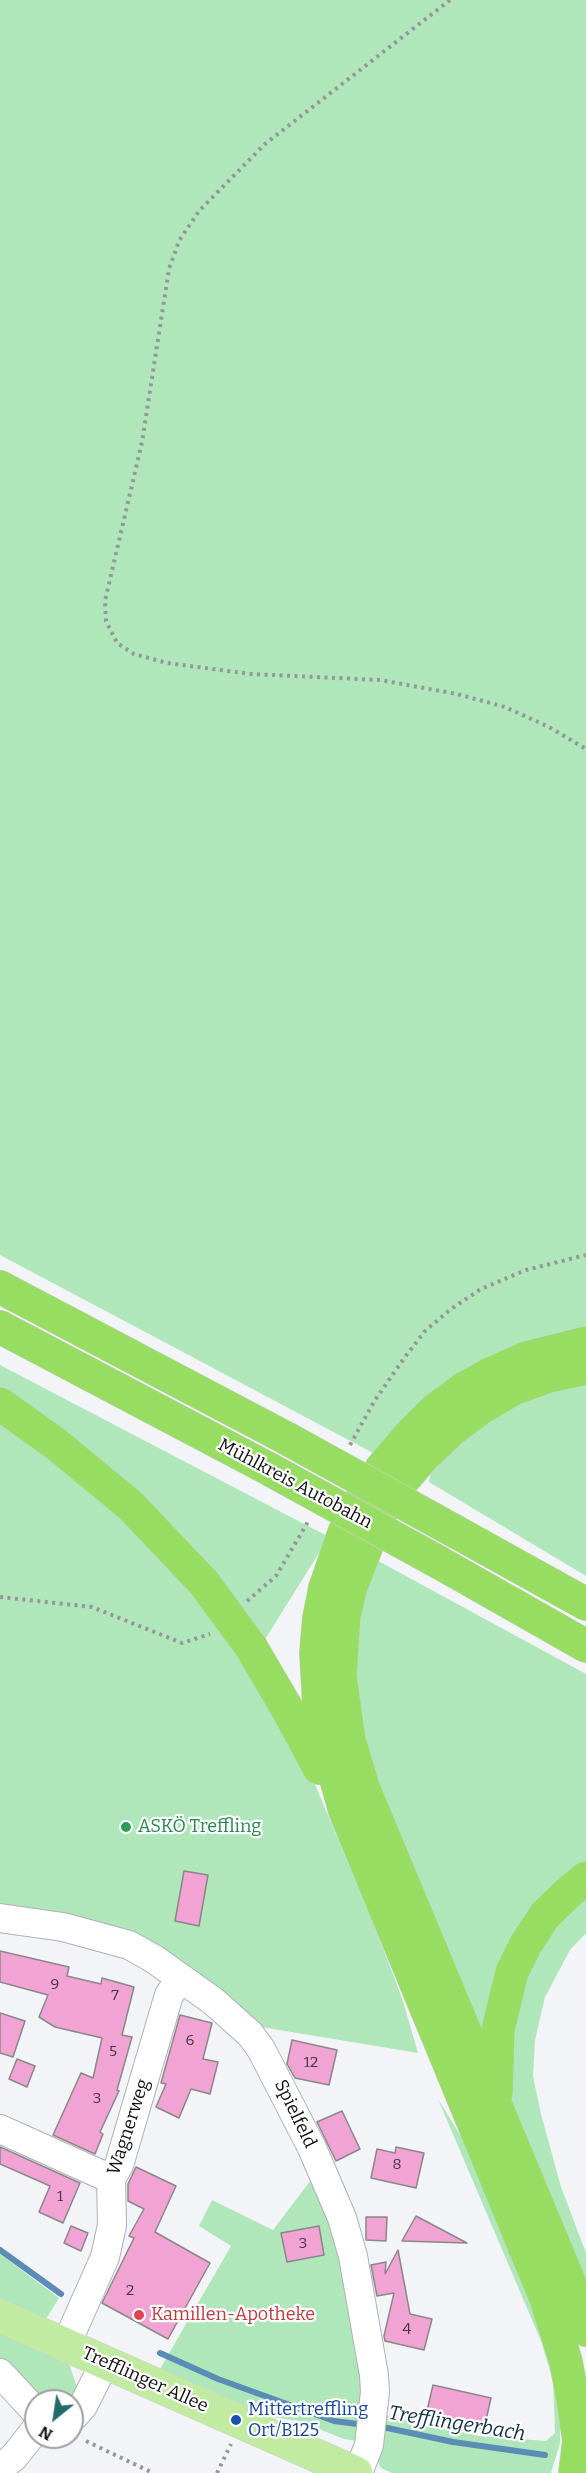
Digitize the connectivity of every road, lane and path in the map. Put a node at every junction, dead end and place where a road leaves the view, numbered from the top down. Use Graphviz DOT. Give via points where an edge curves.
graph roads {
  1 [pos="450,0"];
  2 [pos="586,749"];
  3 [pos="586,1255"];
  4 [pos="0,1287"];
  5 [pos="0,1327"];
  6 [pos="586,1343"];
  7 [pos="586,1368"];
  8 [pos="0,1404"];
  9 [pos="348,1450"];
  10 [pos="309,1519"];
  11 [pos="0,1597"];
  12 [pos="581,1600"];
  13 [pos="241,1606"];
  14 [pos="216,1628"];
  15 [pos="586,1646"];
  16 [pos="345,1811"];
  17 [pos="586,1878"];
  18 [pos="0,1918"];
  19 [pos="181,1978"];
  20 [pos="496,2103"];
  21 [pos="0,2129"];
  22 [pos="111,2179"];
  23 [pos="0,2316"];
  24 [pos="586,2330"];
  25 [pos="66,2345"];
  26 [pos="105,2362"];
  27 [pos="0,2373"];
  28 [pos="24,2399"];
  29 [pos="84,2404"];
  30 [pos="574,2412"];
  31 [pos="84,2432"];
  32 [pos="231,2443"];
  33 [pos="24,2444"];
  34 [pos="361,2464"];
  35 [pos="0,2468"];
  36 [pos="153,2473"];
  37 [pos="217,2473"];
  38 [pos="561,2473"];
  39 [pos="575,2473"];
  1 -- 2 [label="path" via="265,144 199,211 179,241 169,269 142,442 105,601 106,621 117,643 134,654 167,663 251,674 380,680 457,694 505,707"];
  3 -- 9 [label="path" via="526,1270 481,1289 425,1330 375,1400"];
  4 -- 12 [label="highway, Mühlkreis Autobahn, bridge"];
  5 -- 15 [label="highway, Mühlkreis Autobahn, bridge" via="269,1469"];
  6 -- 16 [label="highway" via="526,1358 463,1389 408,1437 358,1503 330,1571 316,1653 320,1722"];
  7 -- 20 [label="highway" via="513,1389 454,1428 424,1456 397,1487 377,1519 344,1617 340,1676 343,1706 363,1787"];
  8 -- 16 [label="highway, bridge" via="131,1506 204,1583 251,1647"];
  10 -- 13 [label="path" via="276,1576"];
  11 -- 14 [label="path" via="92,1607 182,1642 207,1636"];
  16 -- 30 [label="highway" via="546,2299 566,2362"];
  17 -- 20 [label="highway" via="545,1915 512,1972 498,2030"];
  18 -- 19 [label="street, Spielfeld" via="63,1927 129,1946"];
  19 -- 22 [label="street, Wagnerweg" via="169,1995 119,2165"];
  19 -- 34 [label="street, Spielfeld" via="250,2034 312,2148 342,2218 353,2256 374,2375 373,2415"];
  20 -- 24 [label="highway"];
  21 -- 22 [label="street"];
  22 -- 25 [label="street, Wagnerweg" via="109,2243"];
  23 -- 25 [label="main road, Trefflinger Allee"];
  25 -- 26 [label="main road, Trefflinger Allee"];
  26 -- 29 [label="street"];
  26 -- 34 [label="main road, Trefflinger Allee"];
  27 -- 28 [label="street"];
  30 -- 38 [label="highway"];
  30 -- 39 [label="highway" via="579,2441"];
  31 -- 36 [label="path"];
  32 -- 37 [label="path"];
  33 -- 35 [label="street"];
}
